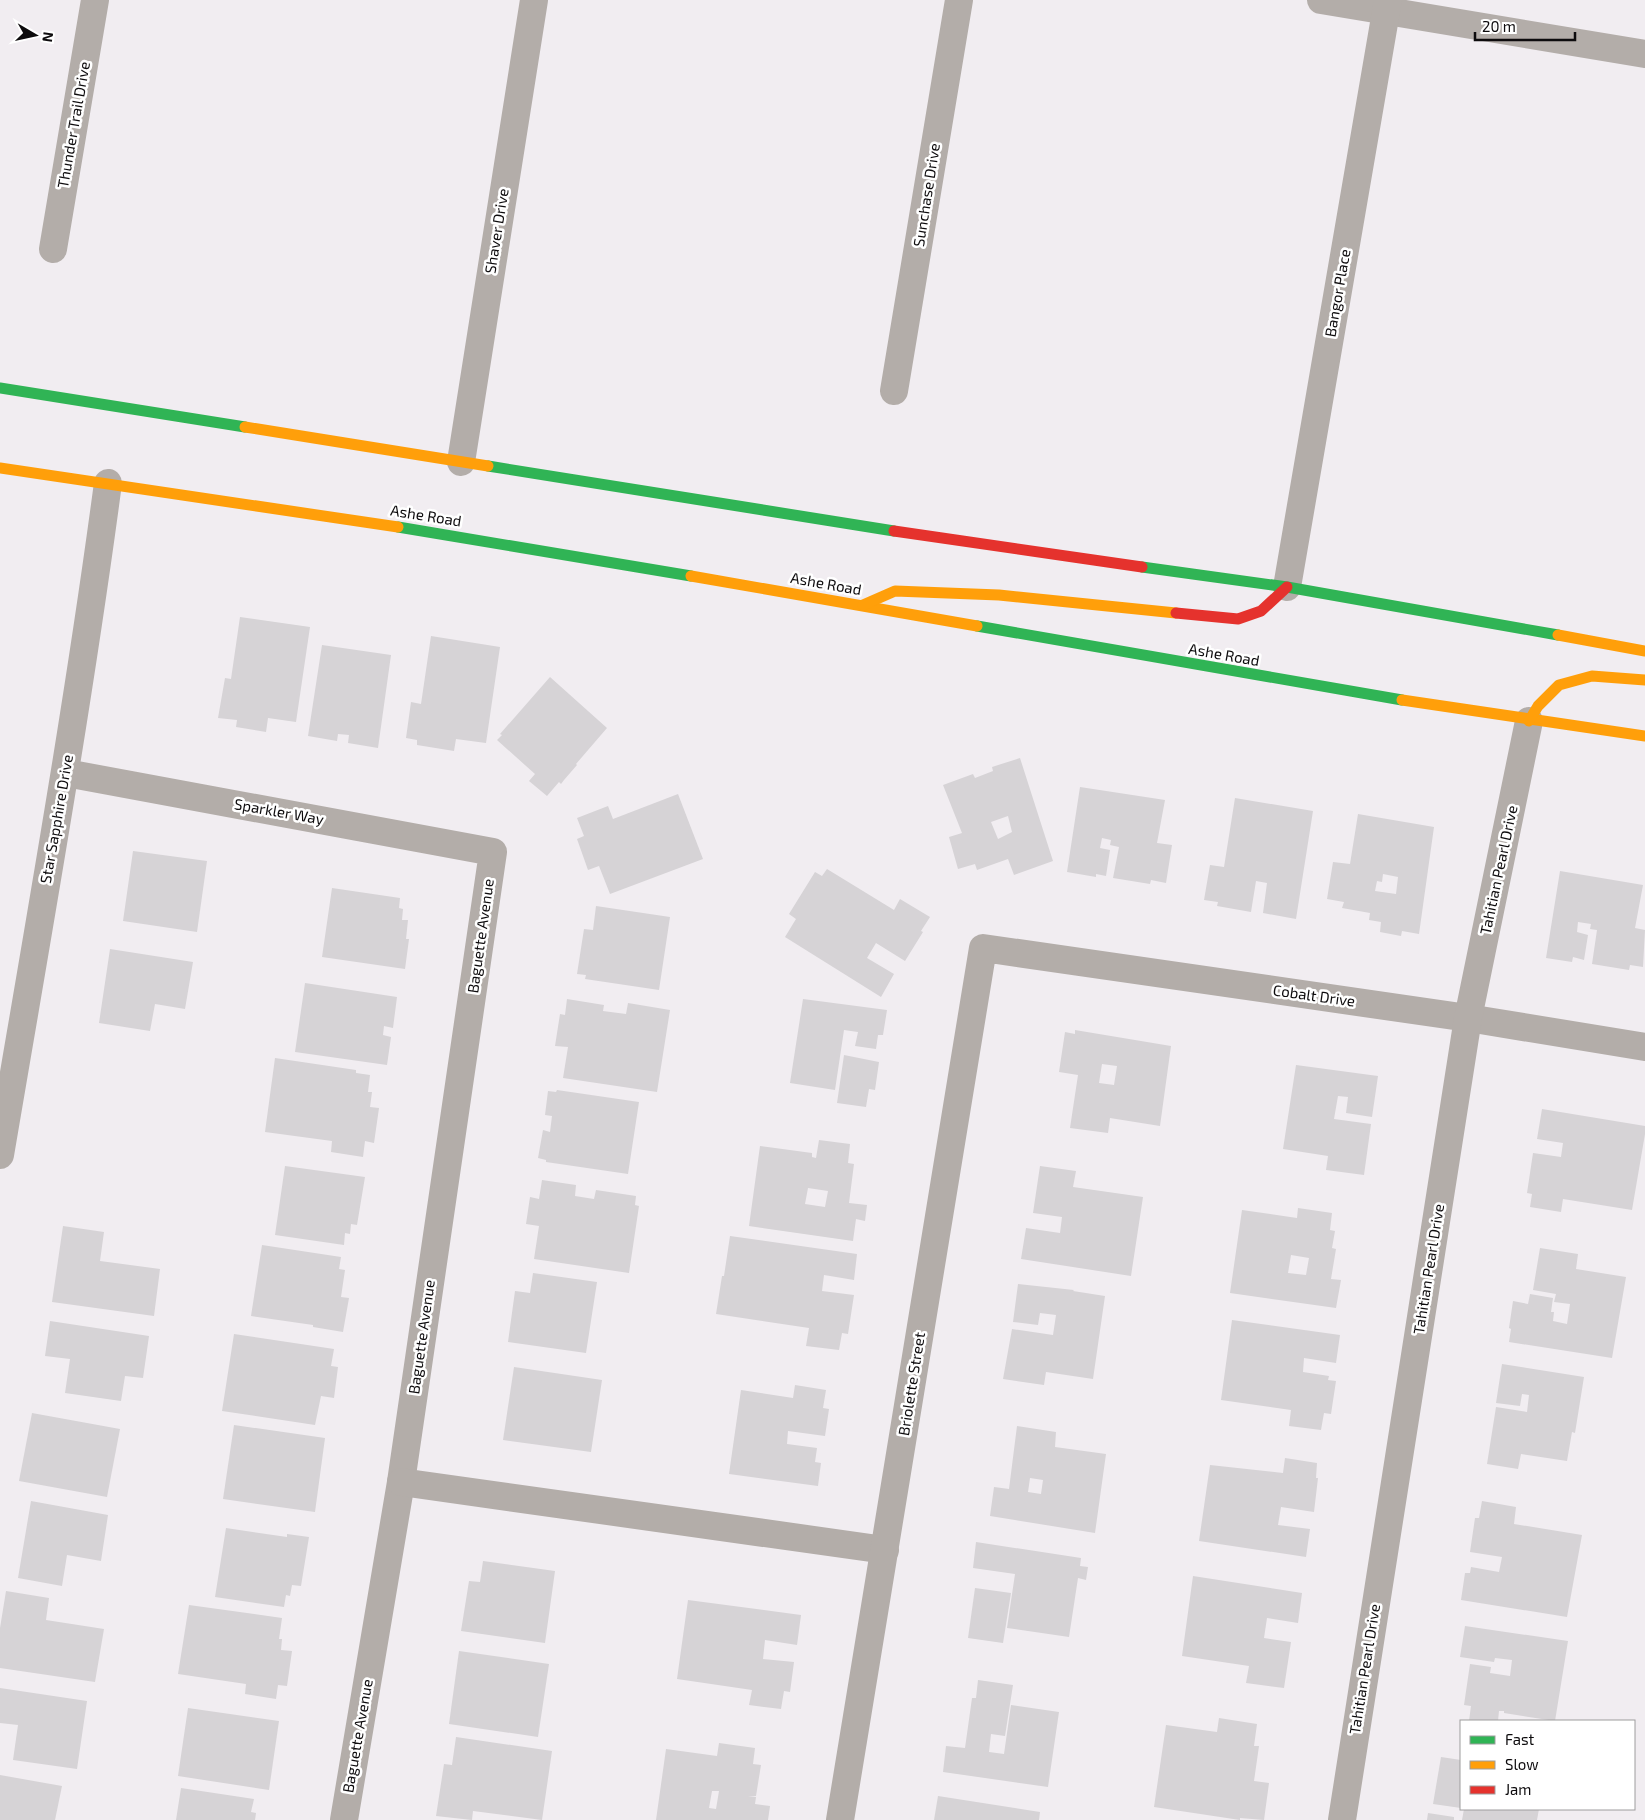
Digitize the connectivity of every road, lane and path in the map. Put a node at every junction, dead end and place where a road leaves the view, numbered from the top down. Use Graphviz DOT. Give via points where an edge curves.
graph roads {
  1 [pos="95,0"];
  2 [pos="534,0"];
  3 [pos="959,0"];
  4 [pos="1321,0"];
  5 [pos="1387,5"];
  6 [pos="1645,54"];
  7 [pos="53,249"];
  8 [pos="0,388"];
  9 [pos="894,391"];
  10 [pos="461,462"];
  11 [pos="0,468"];
  12 [pos="108,483"];
  13 [pos="1288,587"];
  14 [pos="863,605"];
  15 [pos="1645,651"];
  16 [pos="1645,680"];
  17 [pos="1529,721"];
  18 [pos="1645,736"];
  19 [pos="66,773"];
  20 [pos="493,852"];
  21 [pos="983,948"];
  22 [pos="1468,1018"];
  23 [pos="1645,1047"];
  24 [pos="0,1155"];
  25 [pos="401,1482"];
  26 [pos="885,1550"];
  27 [pos="344,1820"];
  28 [pos="840,1820"];
  29 [pos="1342,1820"];
  1 -- 7 [label="street, Thunder Trail Drive"];
  2 -- 10 [label="street, Shaver Drive"];
  3 -- 9 [label="street, Sunchase Drive"];
  4 -- 5 [label="street"];
  5 -- 6 [label="street"];
  5 -- 13 [label="street, Bangor Place"];
  8 -- 10 [label="main road"];
  10 -- 13 [label="main road" via="937,538"];
  11 -- 12 [label="main road, Ashe Road"];
  12 -- 14 [label="main road, Ashe Road" via="452,536"];
  12 -- 19 [label="street, Star Sapphire Drive"];
  13 -- 14 [label="main road" via="1261,611 1238,619 990,595 895,592"];
  13 -- 15 [label="main road"];
  14 -- 17 [label="main road, Ashe Road" via="1229,672"];
  16 -- 17 [label="main road" via="1592,676 1559,685 1538,706"];
  17 -- 18 [label="main road, Ashe Road"];
  17 -- 22 [label="street, Tahitian Pearl Drive"];
  19 -- 20 [label="street, Sparkler Way"];
  19 -- 24 [label="street, Star Sapphire Drive"];
  20 -- 25 [label="street, Baguette Avenue"];
  21 -- 22 [label="street, Cobalt Drive"];
  21 -- 26 [label="street, Briolette Street"];
  22 -- 23 [label="street, Cobalt Drive"];
  22 -- 29 [label="street, Tahitian Pearl Drive"];
  25 -- 26 [label="street"];
  25 -- 27 [label="street, Baguette Avenue"];
  26 -- 28 [label="street, Briolette Street"];
}
